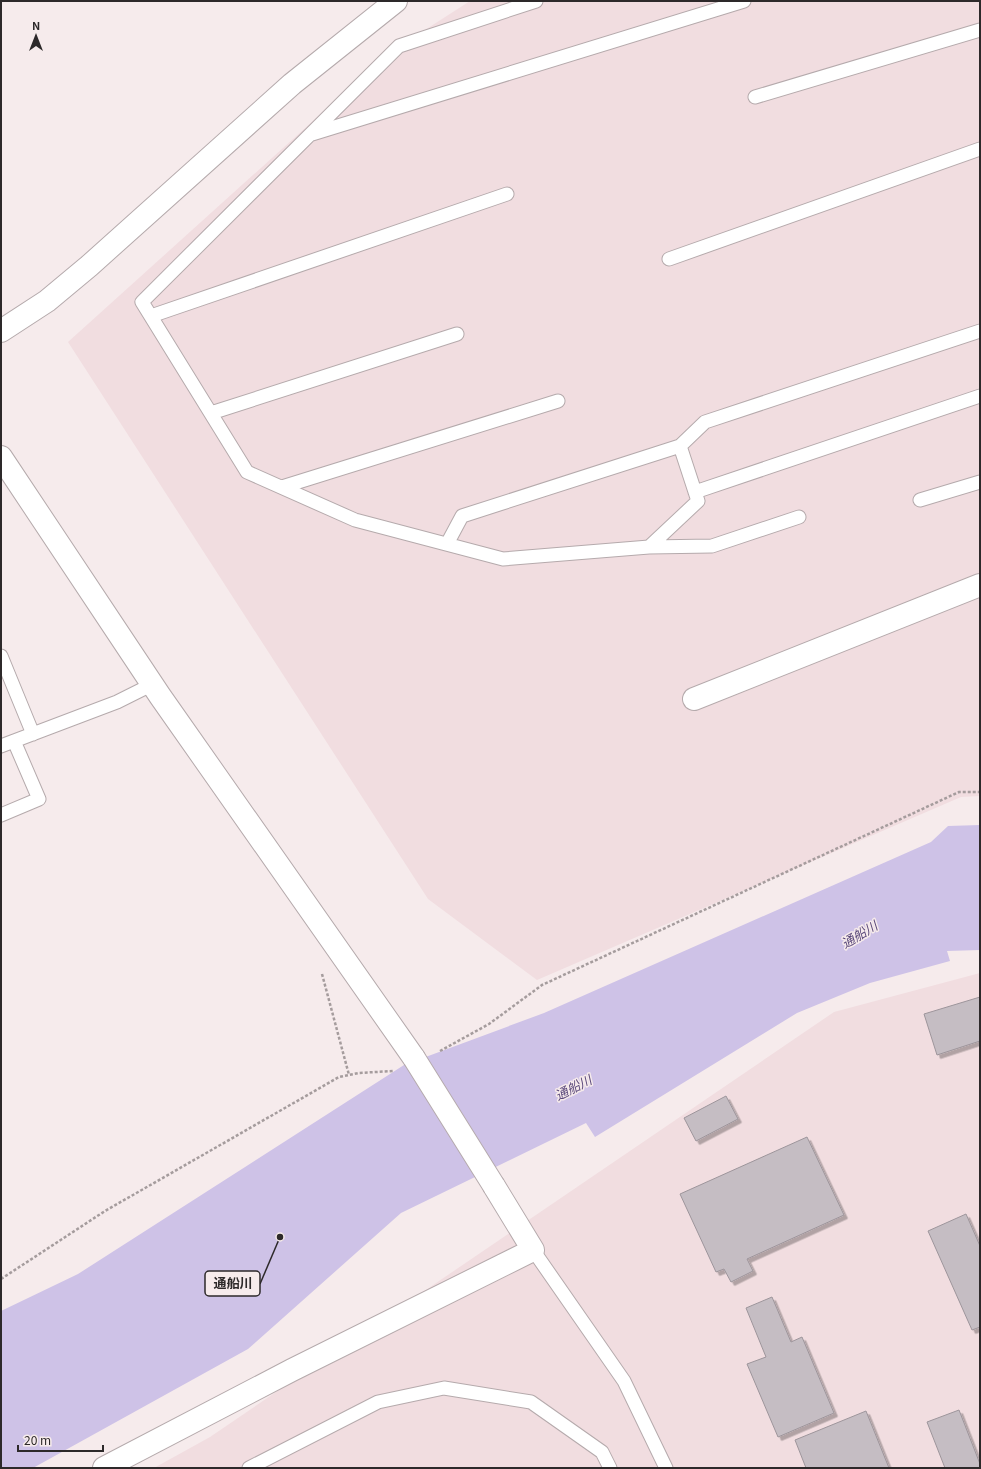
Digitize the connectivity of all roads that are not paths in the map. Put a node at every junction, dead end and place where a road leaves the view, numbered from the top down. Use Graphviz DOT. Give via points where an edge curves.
graph roads {
  1 [pos="396,1"];
  2 [pos="536,1"];
  3 [pos="744,1"];
  4 [pos="980,30"];
  5 [pos="754,97"];
  6 [pos="310,135"];
  7 [pos="980,149"];
  8 [pos="507,194"];
  9 [pos="668,259"];
  10 [pos="151,316"];
  11 [pos="1,331"];
  12 [pos="980,331"];
  13 [pos="457,334"];
  14 [pos="980,396"];
  15 [pos="558,401"];
  16 [pos="211,413"];
  17 [pos="680,446"];
  18 [pos="1,457"];
  19 [pos="980,482"];
  20 [pos="282,487"];
  21 [pos="695,492"];
  22 [pos="920,500"];
  23 [pos="799,516"];
  24 [pos="447,544"];
  25 [pos="649,547"];
  26 [pos="980,585"];
  27 [pos="1,656"];
  28 [pos="153,684"];
  29 [pos="694,699"];
  30 [pos="33,734"];
  31 [pos="14,741"];
  32 [pos="1,746"];
  33 [pos="1,815"];
  34 [pos="533,1250"];
  35 [pos="104,1468"];
  36 [pos="248,1468"];
  37 [pos="610,1468"];
  38 [pos="666,1468"];
  1 -- 11 [label="street" via="292,84 71,281 47,301"];
  2 -- 6 [label="lane" via="399,46"];
  3 -- 6 [label="lane"];
  4 -- 5 [label="lane"];
  6 -- 10 [label="lane" via="142,302"];
  7 -- 9 [label="lane"];
  8 -- 10 [label="lane"];
  10 -- 16 [label="lane"];
  12 -- 17 [label="lane" via="705,422"];
  13 -- 16 [label="lane"];
  14 -- 21 [label="lane"];
  15 -- 20 [label="lane"];
  16 -- 20 [label="lane" via="247,472"];
  17 -- 21 [label="lane"];
  17 -- 24 [label="lane" via="462,516"];
  18 -- 28 [label="street"];
  19 -- 22 [label="lane"];
  20 -- 24 [label="lane" via="355,520"];
  21 -- 25 [label="lane" via="698,501"];
  23 -- 25 [label="lane" via="712,546"];
  24 -- 25 [label="lane" via="503,559"];
  26 -- 29 [label="street"];
  27 -- 30 [label="lane"];
  28 -- 30 [label="lane" via="118,702"];
  28 -- 34 [label="street, bridge" via="414,1058"];
  30 -- 31 [label="lane"];
  31 -- 32 [label="lane"];
  31 -- 33 [label="lane" via="39,799"];
  34 -- 35 [label="street"];
  34 -- 38 [label="lane" via="624,1382"];
  36 -- 37 [label="lane" via="378,1402 444,1388 531,1402 602,1452"];
}
